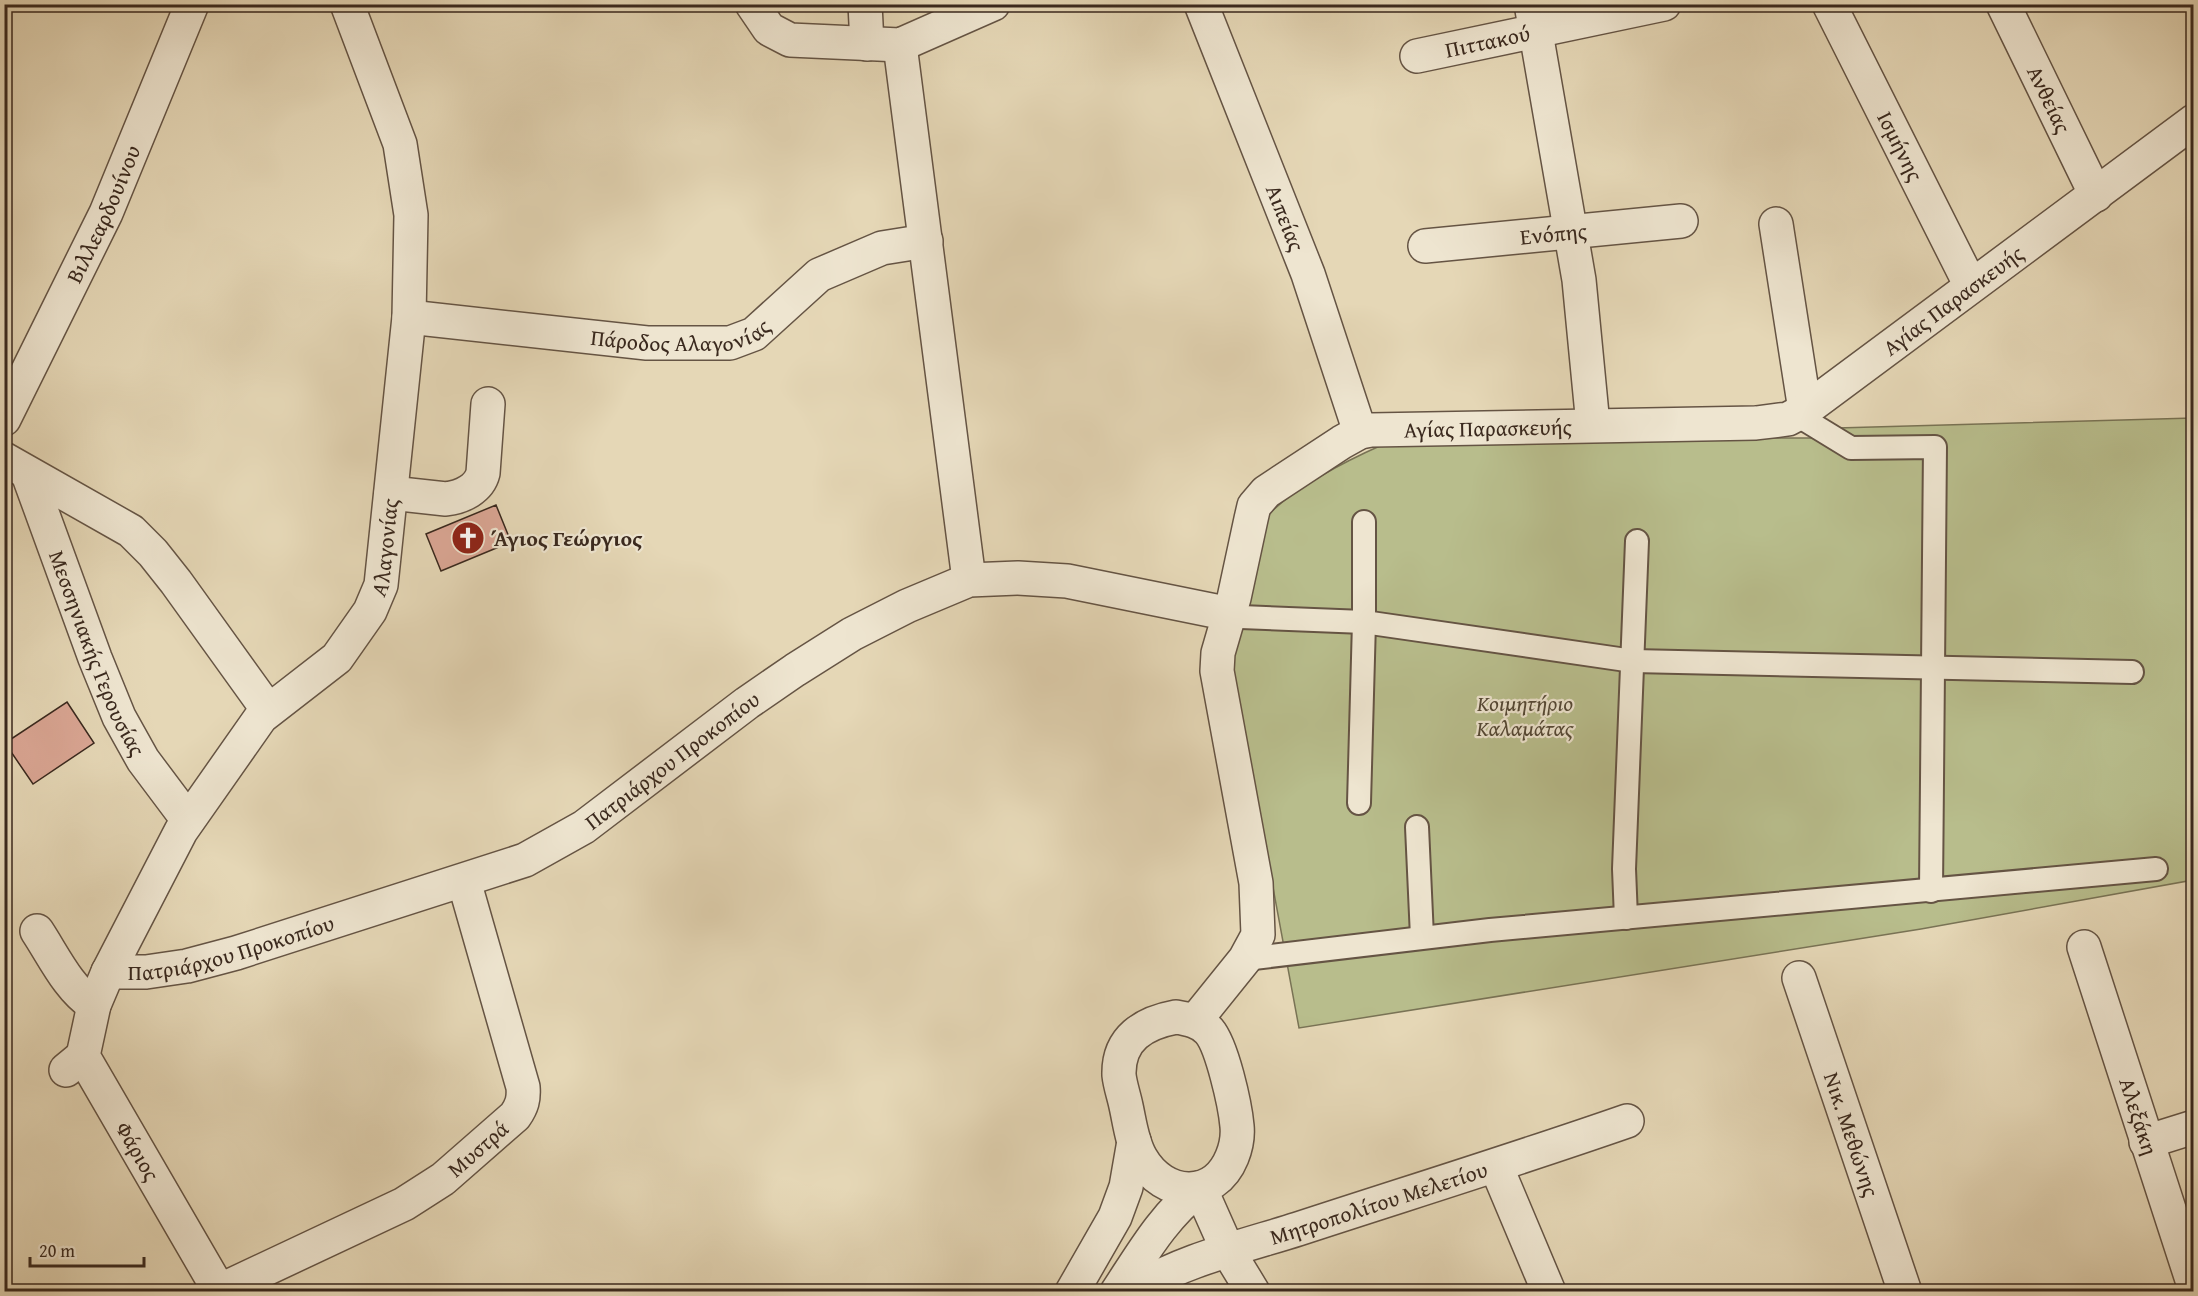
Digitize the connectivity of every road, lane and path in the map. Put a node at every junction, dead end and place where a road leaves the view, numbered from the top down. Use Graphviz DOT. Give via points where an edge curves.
graph roads {
  1 [pos="192,4"];
  2 [pos="347,4"];
  3 [pos="752,4"];
  4 [pos="866,4"];
  5 [pos="993,4"];
  6 [pos="1201,4"];
  7 [pos="1664,4"];
  8 [pos="1829,4"];
  9 [pos="2003,4"];
  10 [pos="1533,18"];
  11 [pos="867,44"];
  12 [pos="900,45"];
  13 [pos="1418,56"];
  14 [pos="2193,121"];
  15 [pos="2096,195"];
  16 [pos="1681,221"];
  17 [pos="1776,224"];
  18 [pos="1570,231"];
  19 [pos="926,242"];
  20 [pos="1425,246"];
  21 [pos="1971,286"];
  22 [pos="409,317"];
  23 [pos="488,404"];
  24 [pos="1801,413"];
  25 [pos="4,419"];
  26 [pos="1593,425"];
  27 [pos="1360,432"];
  28 [pos="16,467"];
  29 [pos="391,493"];
  30 [pos="1364,522"];
  31 [pos="1637,541"];
  32 [pos="969,580"];
  33 [pos="1230,614"];
  34 [pos="1364,622"];
  35 [pos="1633,662"];
  36 [pos="1934,669"];
  37 [pos="2132,672"];
  38 [pos="268,711"];
  39 [pos="1359,803"];
  40 [pos="188,820"];
  41 [pos="1417,827"];
  42 [pos="2156,869"];
  43 [pos="464,881"];
  44 [pos="1931,891"];
  45 [pos="1626,918"];
  46 [pos="37,931"];
  47 [pos="1422,937"];
  48 [pos="2084,948"];
  49 [pos="1245,959"];
  50 [pos="108,972"];
  51 [pos="1799,978"];
  52 [pos="94,1005"];
  53 [pos="1195,1021"];
  54 [pos="1627,1121"];
  55 [pos="2193,1127"];
  56 [pos="1134,1142"];
  57 [pos="2146,1142"];
  58 [pos="1496,1166"];
  59 [pos="1200,1188"];
  60 [pos="1228,1251"];
  61 [pos="2193,1287"];
  62 [pos="220,1291"];
  63 [pos="1072,1292"];
  64 [pos="1117,1292"];
  65 [pos="1133,1292"];
  66 [pos="1253,1292"];
  67 [pos="1549,1292"];
  68 [pos="1905,1292"];
  1 -- 25 [label="street, Βιλλεαρδουίνου" via="106,213"];
  2 -- 22 [label="street, Αλαγονίας" via="400,144 411,215"];
  3 -- 11 [label="street" via="769,29 790,40"];
  4 -- 11 [label="street"];
  5 -- 12 [label="street"];
  6 -- 27 [label="street, Αιπείας" via="1308,274"];
  7 -- 10 [label="street, Πιττακού"];
  8 -- 21 [label="street, Ισμήνης"];
  9 -- 15 [label="street, Ανθείας"];
  10 -- 13 [label="street, Πιττακού"];
  10 -- 18 [label="street"];
  11 -- 12 [label="street"];
  12 -- 19 [label="street"];
  14 -- 15 [label="street, Αγίας Παρασκευής"];
  15 -- 21 [label="street, Αγίας Παρασκευής"];
  16 -- 18 [label="street, Ενόπης"];
  17 -- 24 [label="street"];
  18 -- 20 [label="street, Ενόπης"];
  18 -- 26 [label="street" via="1579,280"];
  19 -- 22 [label="street, Πάροδος Αλαγονίας" via="882,248 819,275 754,334 730,344 647,343"];
  19 -- 32 [label="street"];
  21 -- 24 [label="street, Αγίας Παρασκευής"];
  22 -- 29 [label="street, Αλαγονίας"];
  23 -- 29 [label="street" via="483,473 476,487 446,499"];
  24 -- 26 [label="street, Αγίας Παρασκευής" via="1788,419 1756,423"];
  24 -- 36 [label="lane" via="1851,448 1935,447"];
  26 -- 27 [label="street, Αγίας Παρασκευής"];
  27 -- 33 [label="street, Αγίας Παρασκευής" via="1266,492 1254,506"];
  28 -- 38 [label="street, Μεσσηνιακής Γερουσίας" via="131,531 176,582"];
  28 -- 40 [label="street, Μεσσηνιακής Γερουσίας" via="119,717 143,760"];
  29 -- 38 [label="street, Αλαγονίας" via="381,585 370,611 337,658"];
  30 -- 34 [label="lane"];
  31 -- 35 [label="lane"];
  32 -- 33 [label="street, Πατριάρχου Προκοπίου" via="1068,581"];
  32 -- 43 [label="street, Πατριάρχου Προκοπίου" via="852,634 795,669 584,827 525,860"];
  33 -- 34 [label="lane"];
  33 -- 49 [label="street, Αγίας Παρασκευής" via="1218,653 1217,671 1256,883 1258,936"];
  34 -- 35 [label="lane"];
  34 -- 39 [label="lane"];
  35 -- 36 [label="lane"];
  35 -- 45 [label="lane" via="1624,868"];
  36 -- 37 [label="lane"];
  36 -- 44 [label="lane"];
  38 -- 40 [label="street, Αλαγονίας"];
  40 -- 50 [label="street, Αλαγονίας"];
  41 -- 47 [label="lane"];
  42 -- 44 [label="lane"];
  43 -- 50 [label="street, Πατριάρχου Προκοπίου" via="187,966"];
  43 -- 62 [label="street, Μυστρά" via="523,1087 521,1108 443,1179 404,1204"];
  44 -- 45 [label="lane"];
  45 -- 47 [label="lane"];
  46 -- 52 [label="street" via="73,985"];
  47 -- 49 [label="lane"];
  48 -- 57 [label="street, Αλεξάκη"];
  49 -- 53 [label="street, Αγίας Παρασκευής"];
  50 -- 52 [label="street, Αλαγονίας"];
  51 -- 68 [label="street, Νικ. Μεθώνης"];
  52 -- 62 [label="street, Φάριος" via="74,1063"];
  53 -- 56 [label="street" via="1176,1017 1155,1020 1133,1034 1122,1054 1119,1076"];
  53 -- 59 [label="street" via="1208,1029 1217,1043 1238,1127 1236,1148 1228,1166 1216,1180"];
  54 -- 58 [label="street, Μητροπολίτου Μελετίου"];
  55 -- 57 [label="street"];
  56 -- 59 [label="street" via="1152,1174 1166,1185 1182,1190"];
  56 -- 63 [label="street" via="1126,1187 1115,1217"];
  57 -- 61 [label="street, Αλεξάκη"];
  58 -- 60 [label="street, Μητροπολίτου Μελετίου"];
  58 -- 67 [label="street"];
  59 -- 60 [label="street"];
  59 -- 64 [label="street" via="1162,1224"];
  60 -- 65 [label="street, Μητροπολίτου Μελετίου" via="1164,1274"];
  60 -- 66 [label="street"];
}
